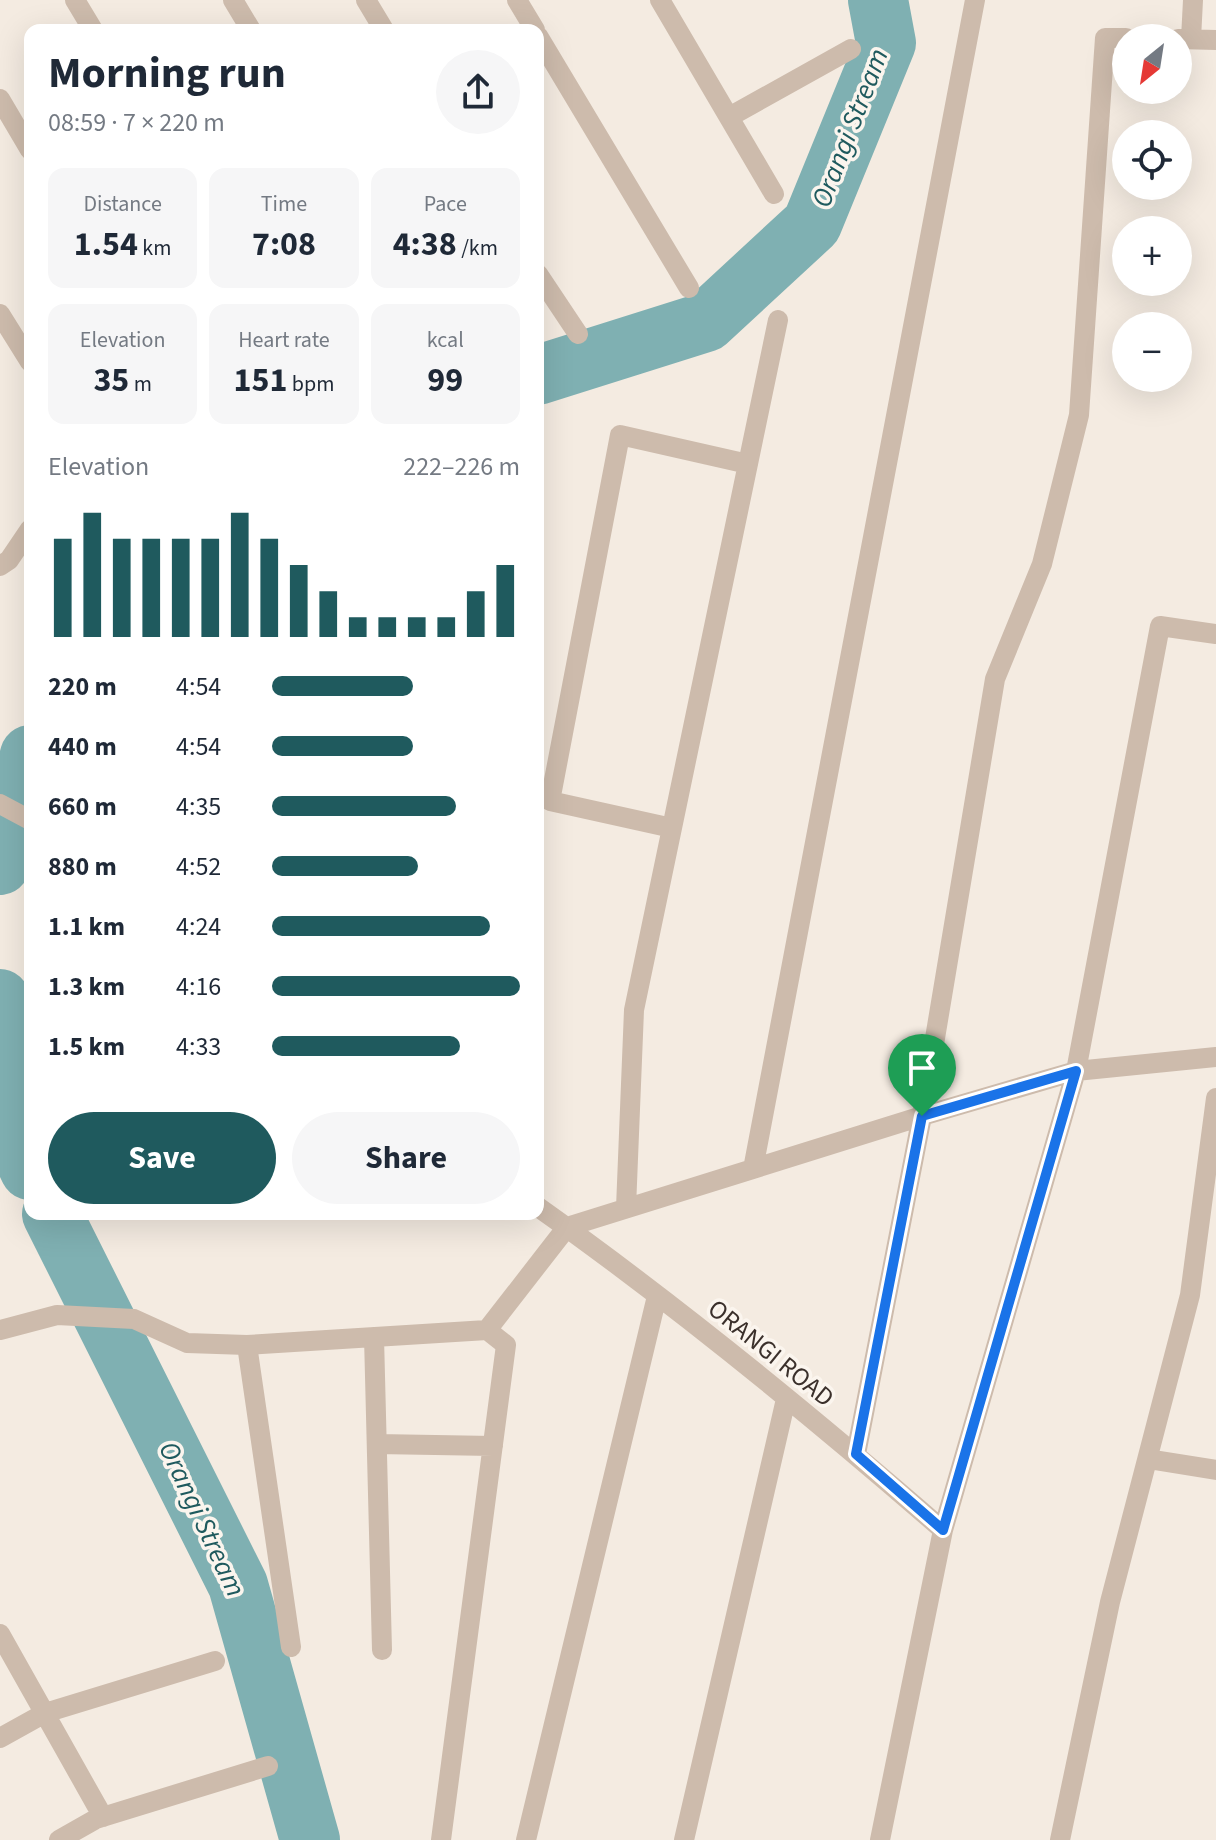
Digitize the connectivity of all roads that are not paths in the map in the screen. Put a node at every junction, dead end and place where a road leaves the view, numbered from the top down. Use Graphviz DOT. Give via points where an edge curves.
graph roads {
  1 [pos="75,0"];
  2 [pos="233,0"];
  3 [pos="366,0"];
  4 [pos="517,0"];
  5 [pos="660,0"];
  6 [pos="975,0"];
  7 [pos="1193,0"];
  8 [pos="89,24"];
  9 [pos="247,24"];
  10 [pos="380,24"];
  11 [pos="528,24"];
  12 [pos="1188,24"];
  13 [pos="1112,38"];
  14 [pos="1192,39"];
  15 [pos="1216,40"];
  16 [pos="851,49"];
  17 [pos="544,52"];
  18 [pos="0,99"];
  19 [pos="729,117"];
  20 [pos="24,140"];
  21 [pos="774,194"];
  22 [pos="544,283"];
  23 [pos="689,288"];
  24 [pos="0,314"];
  25 [pos="778,320"];
  26 [pos="578,334"];
  27 [pos="24,352"];
  28 [pos="748,464"];
  29 [pos="24,535"];
  30 [pos="3,557"];
  31 [pos="1216,634"];
  32 [pos="0,804"];
  33 [pos="24,817"];
  34 [pos="672,828"];
  35 [pos="1216,1057"];
  36 [pos="1076,1071"];
  37 [pos="1216,1098"];
  38 [pos="922,1116"];
  39 [pos="753,1169"];
  40 [pos="626,1208"];
  41 [pos="544,1211"];
  42 [pos="567,1227"];
  43 [pos="657,1296"];
  44 [pos="0,1330"];
  45 [pos="487,1330"];
  46 [pos="374,1337"];
  47 [pos="247,1345"];
  48 [pos="786,1399"];
  49 [pos="377,1444"];
  50 [pos="493,1446"];
  51 [pos="856,1454"];
  52 [pos="1148,1459"];
  53 [pos="1216,1470"];
  54 [pos="943,1530"];
  55 [pos="0,1634"];
  56 [pos="291,1647"];
  57 [pos="382,1650"];
  58 [pos="215,1661"];
  59 [pos="45,1713"];
  60 [pos="0,1738"];
  61 [pos="268,1766"];
  62 [pos="103,1817"];
  63 [pos="59,1840"];
  64 [pos="441,1840"];
  65 [pos="526,1840"];
  66 [pos="684,1840"];
  67 [pos="880,1840"];
  68 [pos="1060,1840"];
  1 -- 8 [label="street"];
  2 -- 9 [label="street"];
  3 -- 10 [label="street"];
  4 -- 11 [label="street"];
  5 -- 19 [label="street"];
  6 -- 39 [label="street"];
  7 -- 12 [label="street"];
  13 -- 38 [label="street" via="1105,38 1079,415 1042,564 995,679"];
  14 -- 15 [label="street"];
  16 -- 19 [label="street"];
  17 -- 23 [label="street"];
  18 -- 20 [label="street"];
  19 -- 21 [label="street"];
  22 -- 26 [label="street"];
  24 -- 27 [label="street"];
  25 -- 28 [label="street"];
  28 -- 34 [label="street"];
  28 -- 34 [label="street" via="620,435 550,801"];
  29 -- 30 [label="street"];
  31 -- 36 [label="street" via="1160,626"];
  32 -- 33 [label="street"];
  34 -- 40 [label="street" via="634,1010"];
  35 -- 36 [label="street"];
  36 -- 38 [label="street"];
  36 -- 54 [label="street"];
  37 -- 52 [label="street" via="1190,1295"];
  38 -- 39 [label="street"];
  38 -- 51 [label="street"];
  39 -- 40 [label="street"];
  40 -- 42 [label="street"];
  41 -- 42 [label="street, ORANGI ROAD"];
  42 -- 43 [label="street, ORANGI ROAD"];
  42 -- 45 [label="street"];
  43 -- 48 [label="street, ORANGI ROAD"];
  43 -- 65 [label="street"];
  44 -- 47 [label="street" via="57,1315 113,1317 134,1319 187,1343"];
  45 -- 46 [label="street"];
  45 -- 50 [label="street" via="506,1345"];
  46 -- 47 [label="street"];
  46 -- 49 [label="street"];
  47 -- 56 [label="street"];
  48 -- 51 [label="street, ORANGI ROAD"];
  48 -- 66 [label="street"];
  49 -- 50 [label="street"];
  49 -- 57 [label="street"];
  50 -- 64 [label="street"];
  51 -- 54 [label="street, ORANGI ROAD"];
  52 -- 53 [label="street"];
  52 -- 68 [label="street" via="1110,1602"];
  54 -- 67 [label="street"];
  55 -- 59 [label="street"];
  58 -- 59 [label="street"];
  59 -- 60 [label="street"];
  59 -- 62 [label="street"];
  61 -- 62 [label="street"];
  62 -- 63 [label="street"];
}
